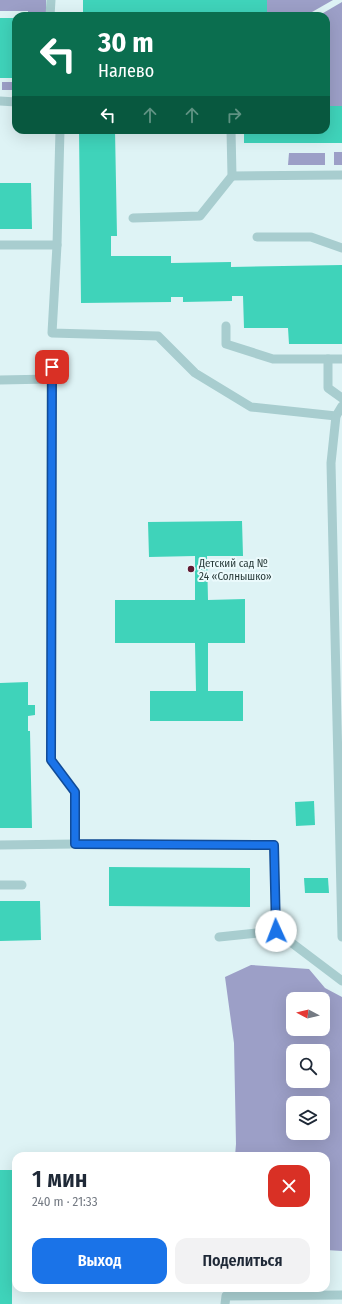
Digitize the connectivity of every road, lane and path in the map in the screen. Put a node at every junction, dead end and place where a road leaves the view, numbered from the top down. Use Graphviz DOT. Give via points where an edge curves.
graph roads {
  1 [pos="51,0"];
  2 [pos="50,12"];
  3 [pos="0,101"];
  4 [pos="12,102"];
  5 [pos="60,134"];
  6 [pos="231,134"];
  7 [pos="342,175"];
  8 [pos="232,176"];
  9 [pos="134,218"];
  10 [pos="257,237"];
  11 [pos="0,245"];
  12 [pos="57,245"];
  13 [pos="342,248"];
  14 [pos="226,326"];
  15 [pos="328,359"];
  16 [pos="342,359"];
  17 [pos="52,367"];
  18 [pos="51,379"];
  19 [pos="0,380"];
  20 [pos="342,398"];
  21 [pos="342,406"];
  22 [pos="336,416"];
  23 [pos="340,741"];
  24 [pos="75,844"];
  25 [pos="0,845"];
  26 [pos="0,885"];
  27 [pos="22,885"];
  28 [pos="276,931"];
  29 [pos="219,937"];
  30 [pos="342,937"];
  31 [pos="342,981"];
  32 [pos="342,1295"];
  33 [pos="225,1304"];
  1 -- 2 [label="lane"];
  3 -- 4 [label="lane"];
  5 -- 12 [label="lane"];
  6 -- 8 [label="lane"];
  7 -- 8 [label="lane"];
  8 -- 9 [label="lane" via="200,216"];
  10 -- 13 [label="lane" via="311,237"];
  11 -- 12 [label="lane"];
  12 -- 22 [label="lane" via="52,333 158,336 195,373 251,407"];
  14 -- 15 [label="lane" via="226,344 273,359"];
  15 -- 16 [label="lane"];
  15 -- 20 [label="lane" via="328,388"];
  17 -- 18 [label="lane"];
  18 -- 19 [label="lane"];
  18 -- 24 [label="lane" via="51,760 75,792"];
  21 -- 22 [label="lane"];
  22 -- 23 [label="lane" via="331,463"];
  23 -- 30 [label="lane"];
  24 -- 25 [label="lane"];
  24 -- 28 [label="lane" via="274,845"];
  26 -- 27 [label="lane"];
  28 -- 29 [label="lane"];
  28 -- 31 [label="lane"];
  32 -- 33 [label="lane" via="226,1296"];
}
